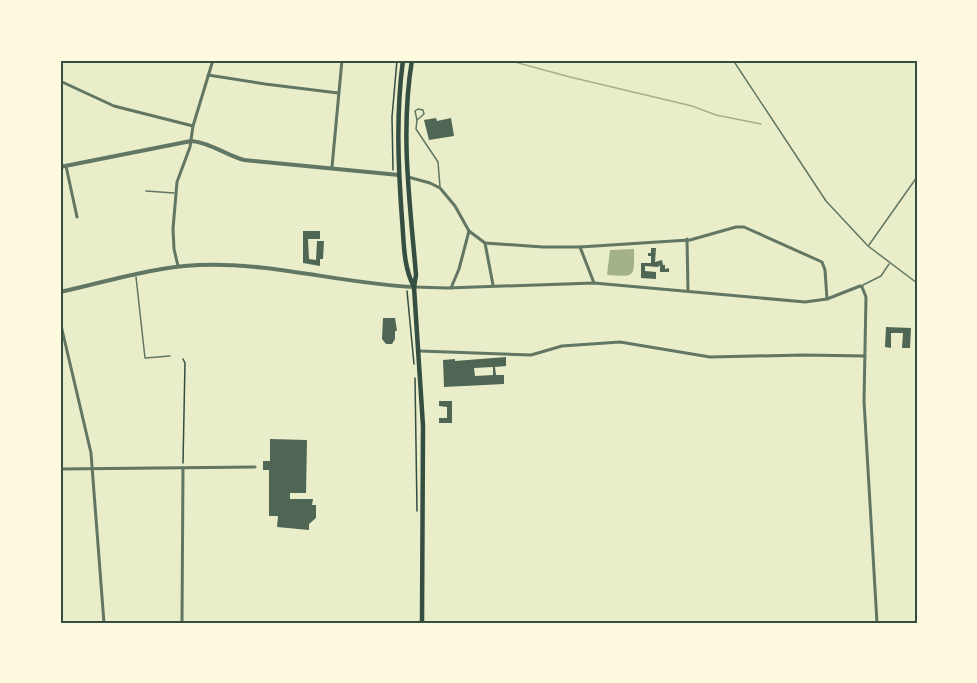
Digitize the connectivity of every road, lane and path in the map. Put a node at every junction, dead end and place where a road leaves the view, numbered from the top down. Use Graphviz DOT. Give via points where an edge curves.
graph roads {
  1 [pos="213,60"];
  2 [pos="342,60"];
  3 [pos="403,60"];
  4 [pos="411,60"];
  5 [pos="733,60"];
  6 [pos="208,75"];
  7 [pos="60,81"];
  8 [pos="338,93"];
  9 [pos="417,120"];
  10 [pos="193,126"];
  11 [pos="191,141"];
  12 [pos="66,166"];
  13 [pos="60,167"];
  14 [pos="332,168"];
  15 [pos="399,175"];
  16 [pos="407,177"];
  17 [pos="917,177"];
  18 [pos="440,188"];
  19 [pos="146,191"];
  20 [pos="175,193"];
  21 [pos="77,217"];
  22 [pos="469,231"];
  23 [pos="687,239"];
  24 [pos="485,243"];
  25 [pos="868,246"];
  26 [pos="580,247"];
  27 [pos="890,263"];
  28 [pos="178,266"];
  29 [pos="136,275"];
  30 [pos="594,283"];
  31 [pos="917,283"];
  32 [pos="493,285"];
  33 [pos="860,286"];
  34 [pos="406,287"];
  35 [pos="414,287"];
  36 [pos="451,288"];
  37 [pos="688,291"];
  38 [pos="60,292"];
  39 [pos="827,299"];
  40 [pos="60,321"];
  41 [pos="420,351"];
  42 [pos="170,356"];
  43 [pos="865,356"];
  44 [pos="183,359"];
  45 [pos="414,369"];
  46 [pos="415,378"];
  47 [pos="255,467"];
  48 [pos="183,468"];
  49 [pos="60,469"];
  50 [pos="93,469"];
  51 [pos="417,520"];
  52 [pos="104,623"];
  53 [pos="182,623"];
  54 [pos="422,623"];
  55 [pos="877,623"];
  1 -- 6 [label="street"];
  2 -- 8 [label="street"];
  3 -- 15 [label="main road" via="397,118"];
  4 -- 16 [label="main road" via="405,124"];
  5 -- 25 [label="lane" via="826,201"];
  6 -- 8 [label="street"];
  6 -- 10 [label="street"];
  7 -- 10 [label="street" via="114,106"];
  8 -- 14 [label="street"];
  9 -- 18 [label="lane" via="416,129 438,162"];
  10 -- 11 [label="street"];
  11 -- 12 [label="street"];
  11 -- 14 [label="street" via="244,160"];
  11 -- 20 [label="street"];
  12 -- 13 [label="street"];
  12 -- 21 [label="street"];
  14 -- 15 [label="street"];
  15 -- 35 [label="main road" via="407,274"];
  16 -- 18 [label="street"];
  16 -- 35 [label="main road"];
  17 -- 25 [label="lane"];
  18 -- 22 [label="street"];
  19 -- 20 [label="lane"];
  20 -- 28 [label="street" via="173,229"];
  22 -- 24 [label="street"];
  22 -- 36 [label="street"];
  23 -- 26 [label="street"];
  23 -- 37 [label="street"];
  23 -- 39 [label="street" via="744,227 822,262"];
  24 -- 26 [label="street"];
  24 -- 32 [label="street"];
  25 -- 27 [label="lane"];
  26 -- 30 [label="street"];
  27 -- 31 [label="lane"];
  27 -- 33 [label="lane" via="881,276"];
  28 -- 29 [label="street"];
  28 -- 34 [label="street" via="259,269"];
  29 -- 38 [label="street"];
  29 -- 42 [label="lane" via="146,358"];
  30 -- 32 [label="street"];
  30 -- 37 [label="street"];
  32 -- 36 [label="street"];
  33 -- 39 [label="street"];
  33 -- 43 [label="street" via="866,297"];
  34 -- 35 [label="street"];
  34 -- 45 [label="path"];
  35 -- 36 [label="street"];
  35 -- 41 [label="main road"];
  37 -- 39 [label="street" via="805,302"];
  40 -- 50 [label="street"];
  41 -- 43 [label="street" via="531,355 562,346 622,342 710,357"];
  41 -- 54 [label="main road"];
  43 -- 55 [label="street" via="864,401"];
  44 -- 48 [label="path"];
  46 -- 51 [label="path"];
  47 -- 48 [label="street"];
  48 -- 50 [label="street"];
  48 -- 53 [label="street"];
  49 -- 50 [label="street"];
  50 -- 52 [label="street"];
}
